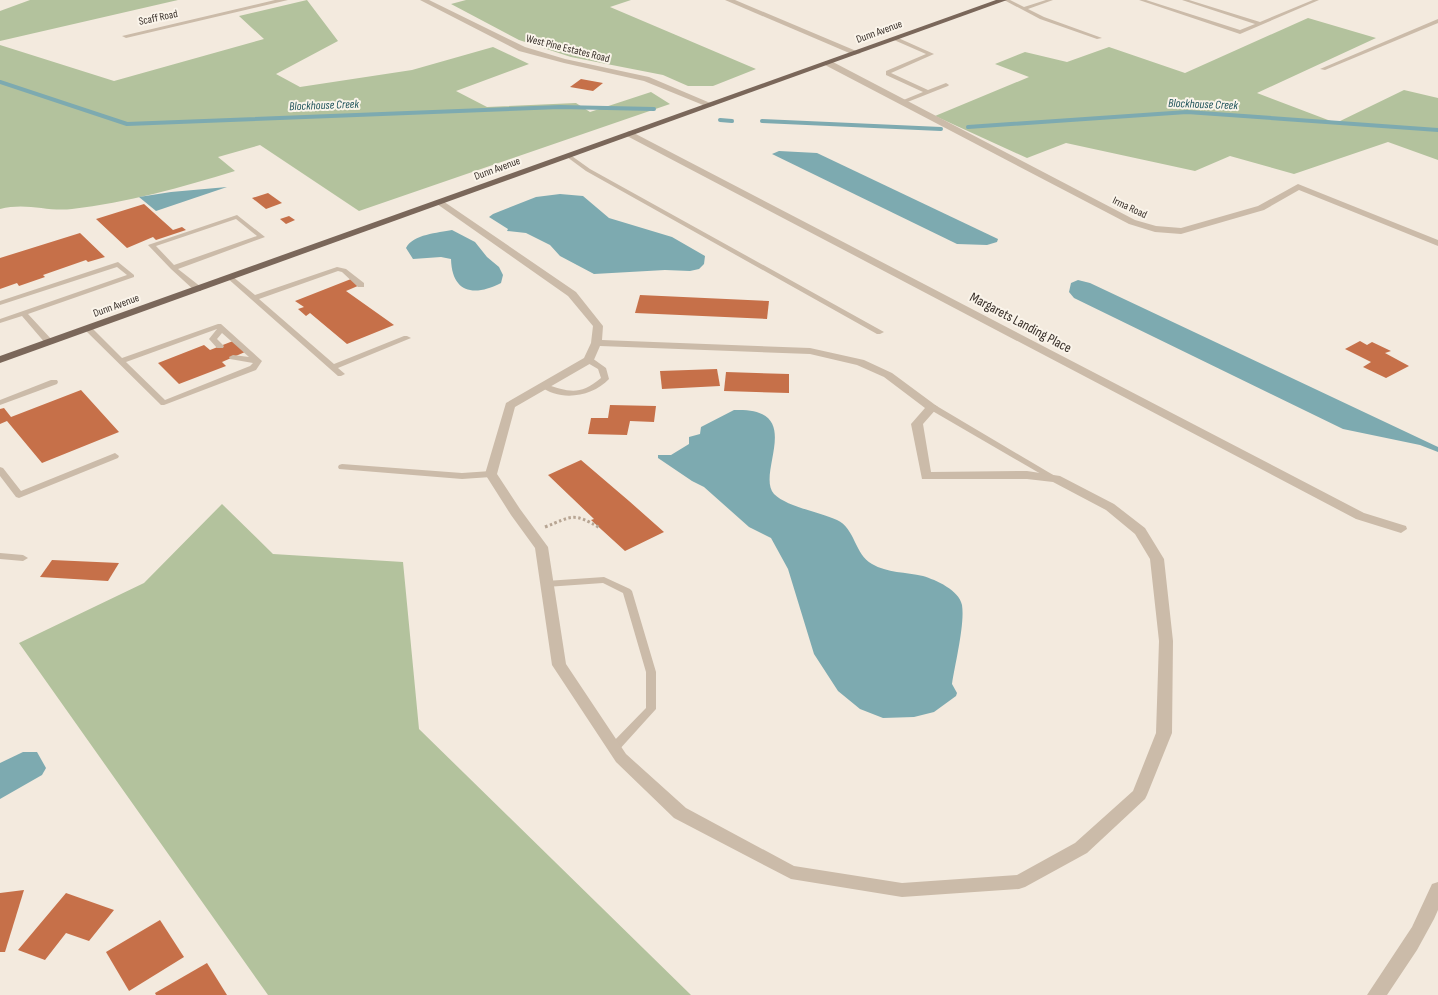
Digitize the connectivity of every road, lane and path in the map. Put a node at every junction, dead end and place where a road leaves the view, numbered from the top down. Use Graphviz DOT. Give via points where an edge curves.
graph roads {
  1 [pos="284,0"];
  2 [pos="424,0"];
  3 [pos="729,0"];
  4 [pos="1004,0"];
  5 [pos="1051,0"];
  6 [pos="1141,0"];
  7 [pos="1184,0"];
  8 [pos="1317,0"];
  9 [pos="1026,8"];
  10 [pos="1438,21"];
  11 [pos="1260,24"];
  12 [pos="126,36"];
  13 [pos="1099,38"];
  14 [pos="896,39"];
  15 [pos="857,53"];
  16 [pos="828,63"];
  17 [pos="1324,68"];
  18 [pos="946,85"];
  19 [pos="928,92"];
  20 [pos="903,102"];
  21 [pos="711,105"];
  22 [pos="630,134"];
  23 [pos="568,156"];
  24 [pos="440,202"];
  25 [pos="1438,242"];
  26 [pos="173,268"];
  27 [pos="230,277"];
  28 [pos="361,285"];
  29 [pos="198,289"];
  30 [pos="255,298"];
  31 [pos="0,304"];
  32 [pos="23,313"];
  33 [pos="0,321"];
  34 [pos="87,328"];
  35 [pos="221,329"];
  36 [pos="880,332"];
  37 [pos="407,338"];
  38 [pos="49,342"];
  39 [pos="596,343"];
  40 [pos="220,346"];
  41 [pos="233,357"];
  42 [pos="0,360"];
  43 [pos="589,360"];
  44 [pos="120,361"];
  45 [pos="258,361"];
  46 [pos="333,367"];
  47 [pos="341,374"];
  48 [pos="54,382"];
  49 [pos="544,386"];
  50 [pos="0,403"];
  51 [pos="932,407"];
  52 [pos="115,456"];
  53 [pos="342,467"];
  54 [pos="0,470"];
  55 [pos="492,474"];
  56 [pos="1056,479"];
  57 [pos="600,528"];
  58 [pos="1402,529"];
  59 [pos="530,533"];
  60 [pos="0,556"];
  61 [pos="23,558"];
  62 [pos="546,584"];
  63 [pos="614,748"];
  64 [pos="1438,889"];
  65 [pos="1376,995"];
  1 -- 12 [label="street, Scaff Road"];
  2 -- 21 [label="street, West Pine Estates Road" via="522,49 564,62 646,79"];
  3 -- 15 [label="street"];
  4 -- 9 [label="lane"];
  4 -- 14 [label="main road, Dunn Avenue"];
  5 -- 9 [label="lane"];
  6 -- 11 [label="lane" via="1240,32"];
  7 -- 11 [label="lane"];
  8 -- 11 [label="lane"];
  9 -- 13 [label="lane" via="1042,18"];
  10 -- 17 [label="lane"];
  14 -- 15 [label="main road, Dunn Avenue"];
  14 -- 19 [label="lane" via="931,54 889,70 888,74"];
  15 -- 16 [label="main road, Dunn Avenue"];
  16 -- 20 [label="street, Irma Road"];
  16 -- 21 [label="main road, Dunn Avenue"];
  18 -- 19 [label="lane"];
  19 -- 20 [label="lane"];
  20 -- 25 [label="street, Irma Road" via="1144,226 1181,231 1261,208 1298,187"];
  21 -- 22 [label="main road, Dunn Avenue"];
  22 -- 23 [label="main road, Dunn Avenue"];
  22 -- 58 [label="street, Margarets Landing Place" via="1360,516"];
  23 -- 24 [label="main road, Dunn Avenue"];
  23 -- 36 [label="lane"];
  24 -- 27 [label="main road, Dunn Avenue"];
  24 -- 39 [label="street" via="572,294 598,326"];
  26 -- 26 [label="lane" via="151,245 236,217 262,237"];
  26 -- 29 [label="lane"];
  27 -- 29 [label="main road, Dunn Avenue"];
  27 -- 30 [label="lane"];
  28 -- 30 [label="lane" via="344,270 337,269"];
  29 -- 34 [label="main road, Dunn Avenue"];
  30 -- 46 [label="lane"];
  31 -- 32 [label="lane" via="118,264 132,276"];
  32 -- 33 [label="lane"];
  32 -- 38 [label="lane"];
  34 -- 38 [label="main road, Dunn Avenue"];
  34 -- 44 [label="lane"];
  35 -- 40 [label="lane" via="212,340"];
  35 -- 44 [label="lane" via="218,326"];
  35 -- 45 [label="lane"];
  37 -- 46 [label="lane"];
  38 -- 42 [label="main road, Dunn Avenue"];
  39 -- 43 [label="street"];
  39 -- 51 [label="street" via="810,351 867,365 888,375"];
  41 -- 45 [label="lane"];
  43 -- 49 [label="street"];
  43 -- 49 [label="lane" via="602,368 604,379 596,388 576,394"];
  44 -- 45 [label="lane" via="164,403 253,368"];
  46 -- 47 [label="lane"];
  48 -- 50 [label="lane"];
  49 -- 55 [label="street" via="510,405"];
  51 -- 56 [label="lane"];
  51 -- 56 [label="street" via="917,424 926,476 1027,475"];
  52 -- 54 [label="lane" via="19,495"];
  53 -- 55 [label="lane" via="462,476"];
  55 -- 59 [label="street"];
  56 -- 63 [label="street" via="1110,507 1140,531 1157,559 1166,641 1164,733 1139,795 1081,848 1020,882 902,890 791,872 680,813"];
  57 -- 59 [label="path" via="581,517 571,517"];
  59 -- 62 [label="street" via="540,547"];
  60 -- 61 [label="lane"];
  62 -- 63 [label="street" via="559,665"];
  62 -- 63 [label="lane" via="604,580 627,591 651,672 651,709"];
  64 -- 65 [label="street" via="1426,921"];
}
